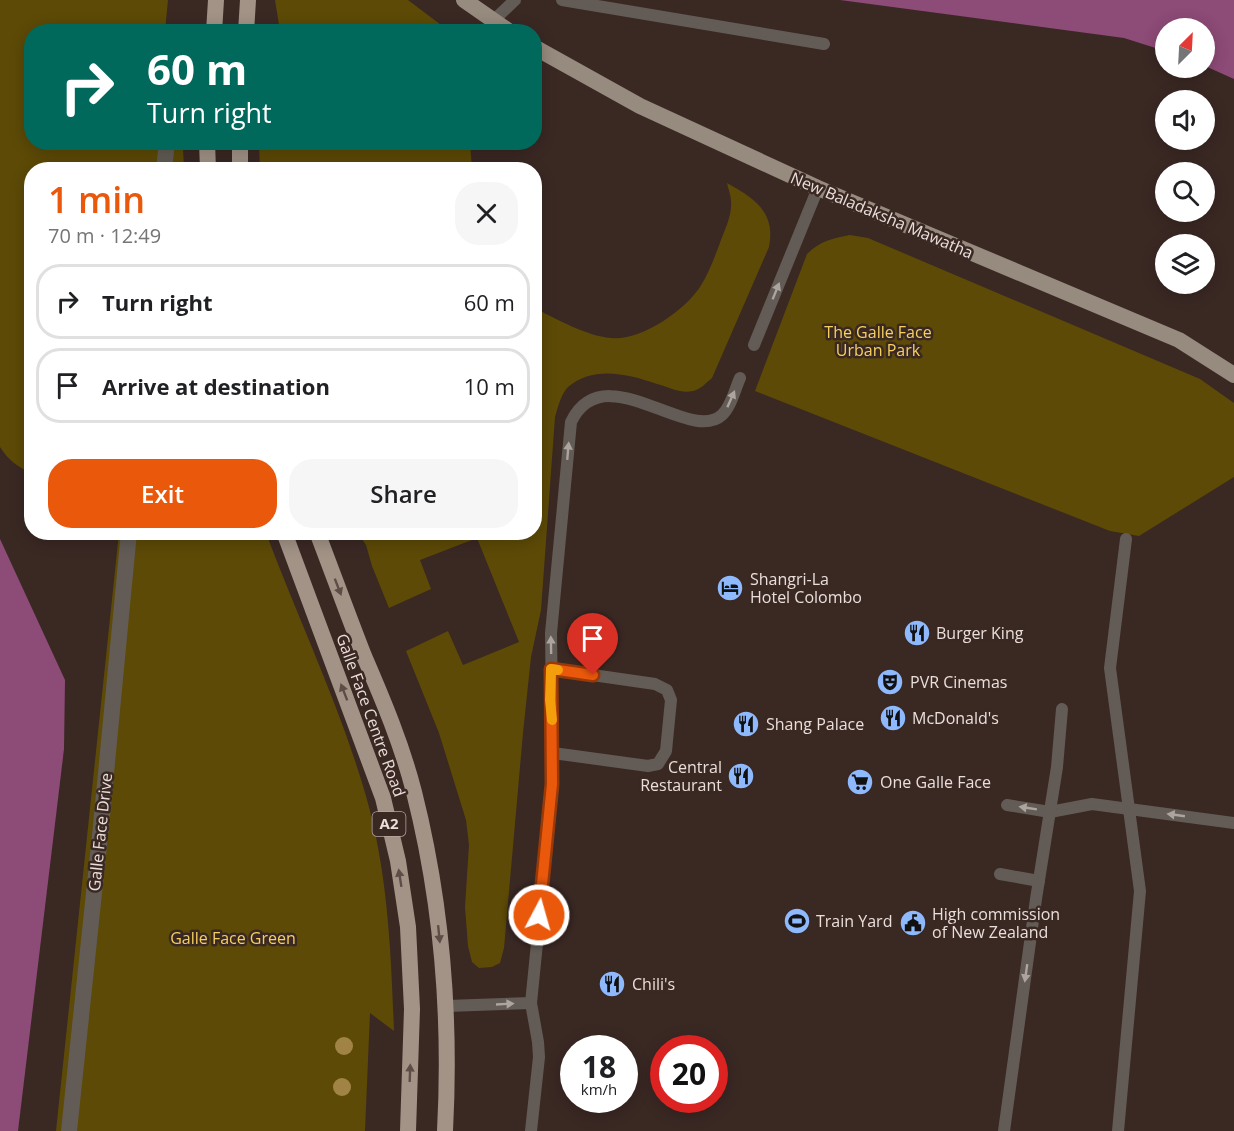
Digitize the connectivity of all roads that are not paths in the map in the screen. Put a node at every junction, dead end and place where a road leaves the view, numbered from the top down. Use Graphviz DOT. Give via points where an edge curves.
graph roads {
  1 [pos="216,0"];
  2 [pos="248,0"];
  3 [pos="464,0"];
  4 [pos="515,0"];
  5 [pos="562,0"];
  6 [pos="493,21"];
  7 [pos="214,24"];
  8 [pos="246,24"];
  9 [pos="498,24"];
  10 [pos="824,44"];
  11 [pos="542,51"];
  12 [pos="818,188"];
  13 [pos="754,345"];
  14 [pos="1234,375"];
  15 [pos="740,378"];
  16 [pos="1126,539"];
  17 [pos="128,540"];
  18 [pos="287,540"];
  19 [pos="320,540"];
  20 [pos="551,669"];
  21 [pos="1062,709"];
  22 [pos="553,753"];
  23 [pos="1007,805"];
  24 [pos="1128,809"];
  25 [pos="1050,812"];
  26 [pos="1234,823"];
  27 [pos="1000,874"];
  28 [pos="1039,881"];
  29 [pos="531,1003"];
  30 [pos="447,1006"];
  31 [pos="69,1131"];
  32 [pos="408,1131"];
  33 [pos="445,1131"];
  34 [pos="531,1131"];
  35 [pos="1004,1131"];
  36 [pos="1118,1131"];
  1 -- 7 [label="highway"];
  2 -- 8 [label="highway"];
  3 -- 6 [label="main road"];
  4 -- 6 [label="lane"];
  5 -- 10 [label="lane"];
  6 -- 9 [label="main road"];
  11 -- 12 [label="main road, New Baladaksha Mawatha" via="640,106"];
  13 -- 12 [label="lane, one-way"];
  12 -- 14 [label="main road, New Baladaksha Mawatha" via="1179,340"];
  20 -- 15 [label="lane, one-way" via="571,422 576,411 599,396 616,396 694,420 712,421 723,415"];
  16 -- 24 [label="lane" via="1110,668"];
  17 -- 31 [label="street, Galle Face Drive"];
  32 -- 18 [label="highway, Galle Face Centre Road / A2, one-way" via="412,1009 408,927 398,861 383,798"];
  19 -- 30 [label="highway, Galle Face Centre Road / A2, one-way" via="393,726 414,791 428,856"];
  20 -- 22 [label="lane"];
  20 -- 22 [label="lane" via="655,684 667,690 671,700 666,751 658,764 648,766"];
  21 -- 25 [label="lane"];
  22 -- 29 [label="lane"];
  25 -- 23 [label="lane, one-way"];
  24 -- 25 [label="lane" via="1092,804"];
  26 -- 24 [label="lane, one-way"];
  24 -- 36 [label="lane" via="1140,891"];
  25 -- 28 [label="lane"];
  27 -- 28 [label="lane"];
  28 -- 35 [label="lane, one-way"];
  30 -- 29 [label="lane, one-way"];
  29 -- 34 [label="lane" via="539,1057"];
  30 -- 33 [label="highway, Galle Face Centre Road / A2"];
}
